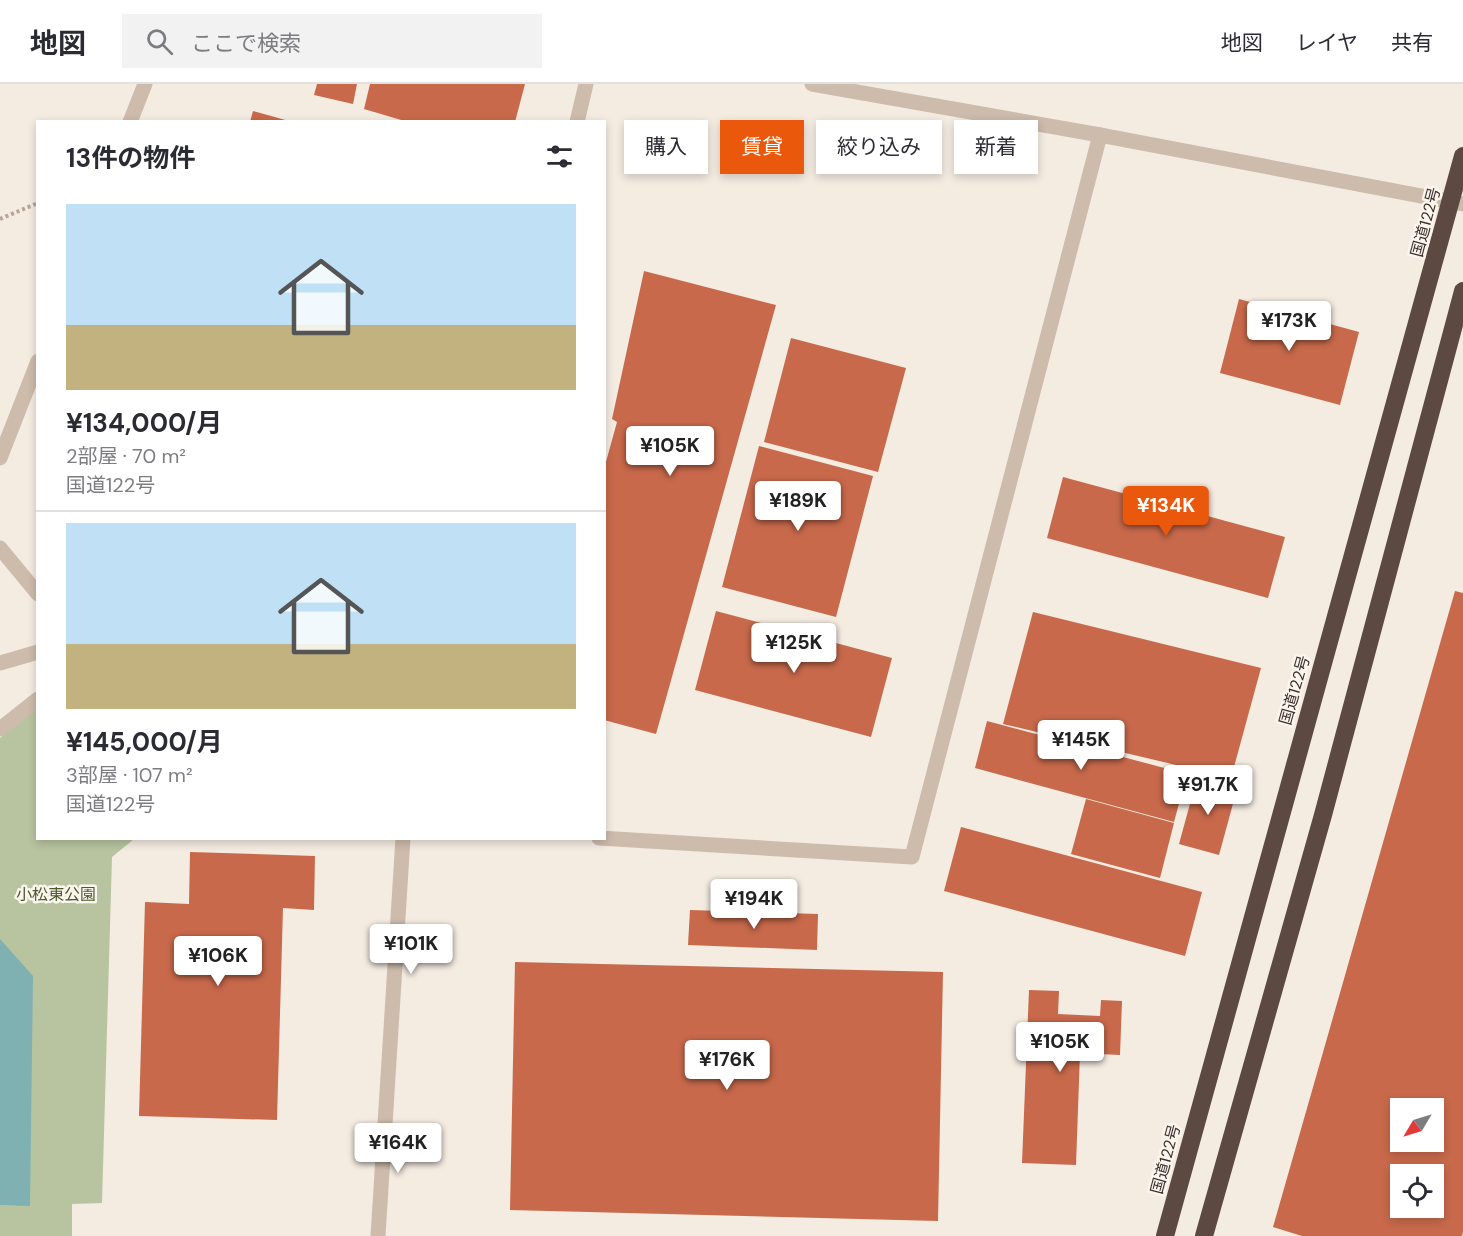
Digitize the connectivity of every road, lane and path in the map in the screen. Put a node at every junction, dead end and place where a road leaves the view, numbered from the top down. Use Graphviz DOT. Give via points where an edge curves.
graph roads {
  1 [pos="145,84"];
  2 [pos="586,84"];
  3 [pos="812,84"];
  4 [pos="131,120"];
  5 [pos="577,120"];
  6 [pos="1100,135"];
  7 [pos="1463,156"];
  8 [pos="1457,203"];
  9 [pos="36,204"];
  10 [pos="0,219"];
  11 [pos="1463,291"];
  12 [pos="36,366"];
  13 [pos="0,458"];
  14 [pos="0,548"];
  15 [pos="36,592"];
  16 [pos="36,653"];
  17 [pos="0,663"];
  18 [pos="36,701"];
  19 [pos="0,729"];
  20 [pos="606,838"];
  21 [pos="403,840"];
  22 [pos="378,1236"];
  23 [pos="1165,1236"];
  24 [pos="1204,1236"];
  1 -- 4 [label="street"];
  2 -- 5 [label="street"];
  3 -- 6 [label="street"];
  6 -- 8 [label="street"];
  6 -- 20 [label="street" via="912,857"];
  7 -- 8 [label="highway, 国道122号"];
  8 -- 23 [label="highway, 国道122号"];
  9 -- 10 [label="path"];
  11 -- 24 [label="highway" via="1323,815"];
  12 -- 13 [label="street"];
  14 -- 15 [label="street"];
  16 -- 17 [label="street"];
  18 -- 19 [label="street"];
  21 -- 22 [label="street"];
}
